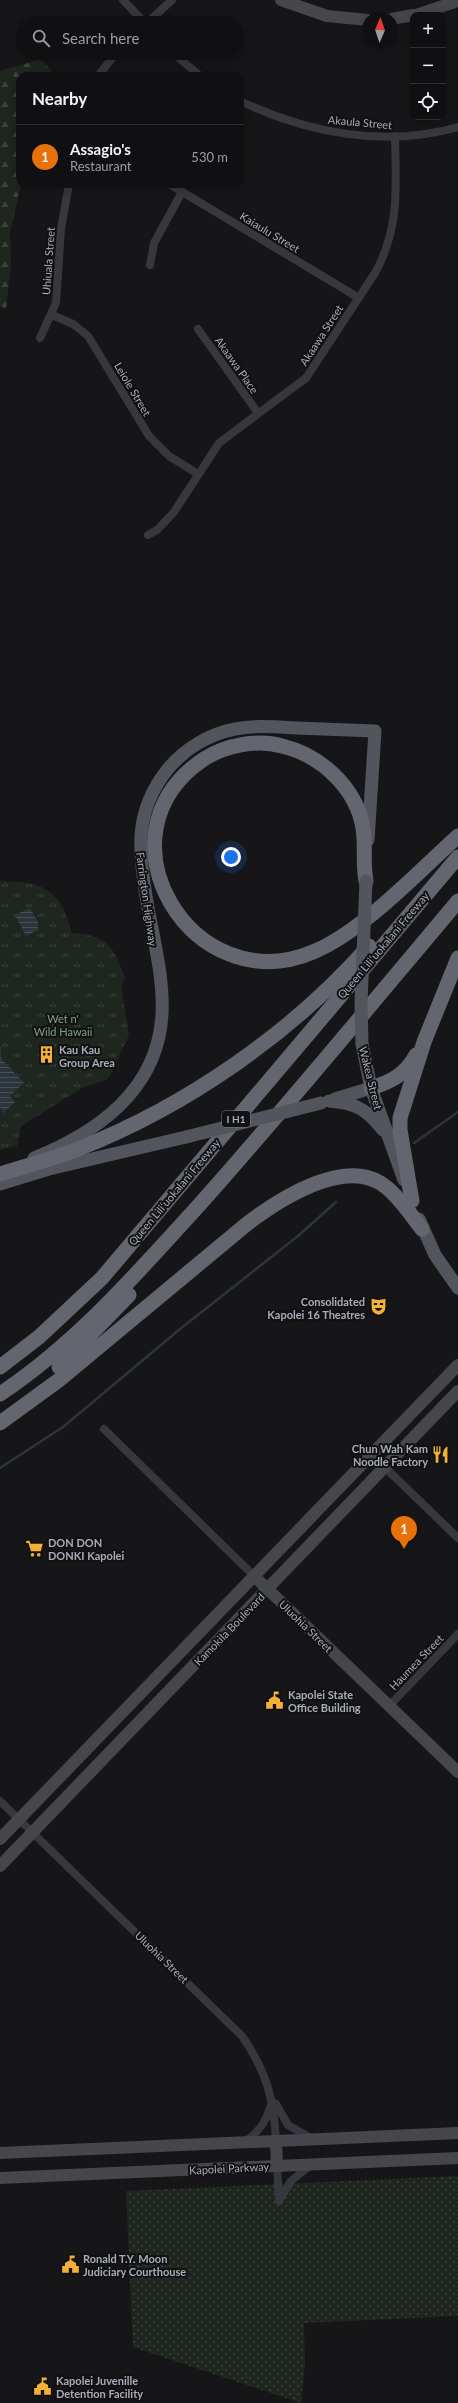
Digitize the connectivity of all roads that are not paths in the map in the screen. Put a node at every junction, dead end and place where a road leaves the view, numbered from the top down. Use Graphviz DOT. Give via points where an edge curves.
graph roads {
  1 [pos="123,0"];
  2 [pos="172,0"];
  3 [pos="281,0"];
  4 [pos="458,1"];
  5 [pos="423,12"];
  6 [pos="139,16"];
  7 [pos="154,16"];
  8 [pos="410,16"];
  9 [pos="398,18"];
  10 [pos="362,19"];
  11 [pos="111,60"];
  12 [pos="181,60"];
  13 [pos="101,72"];
  14 [pos="195,72"];
  15 [pos="244,103"];
  16 [pos="458,127"];
  17 [pos="396,136"];
  18 [pos="69,188"];
  19 [pos="176,188"];
  20 [pos="182,192"];
  21 [pos="150,265"];
  22 [pos="359,298"];
  23 [pos="52,315"];
  24 [pos="198,329"];
  25 [pos="40,338"];
  26 [pos="258,414"];
  27 [pos="198,474"];
  28 [pos="148,535"];
  29 [pos="375,731"];
  30 [pos="458,836"];
  31 [pos="458,856"];
  32 [pos="366,880"];
  33 [pos="458,901"];
  34 [pos="458,958"];
  35 [pos="424,1042"];
  36 [pos="371,1088"];
  37 [pos="325,1102"];
  38 [pos="388,1137"];
  39 [pos="256,1142"];
  40 [pos="0,1168"];
  41 [pos="0,1174"];
  42 [pos="0,1184"];
  43 [pos="412,1201"];
  44 [pos="422,1228"];
  45 [pos="458,1288"];
  46 [pos="458,1365"];
  47 [pos="0,1367"];
  48 [pos="458,1391"];
  49 [pos="0,1394"];
  50 [pos="0,1413"];
  51 [pos="0,1423"];
  52 [pos="104,1429"];
  53 [pos="371,1454"];
  54 [pos="385,1467"];
  55 [pos="458,1538"];
  56 [pos="254,1576"];
  57 [pos="268,1589"];
  58 [pos="458,1634"];
  59 [pos="390,1705"];
  60 [pos="458,1772"];
  61 [pos="0,1801"];
  62 [pos="19,1819"];
  63 [pos="33,1832"];
  64 [pos="0,1839"];
  65 [pos="0,1866"];
  66 [pos="272,2098"];
  67 [pos="458,2133"];
  68 [pos="314,2139"];
  69 [pos="276,2141"];
  70 [pos="244,2142"];
  71 [pos="0,2153"];
  72 [pos="458,2158"];
  73 [pos="313,2164"];
  74 [pos="277,2166"];
  75 [pos="0,2178"];
  1 -- 6 [label="street"];
  2 -- 7 [label="street"];
  3 -- 10 [label="main road" via="327,16"];
  4 -- 5 [label="main road"];
  8 -- 9 [label="main road"];
  11 -- 13 [label="street"];
  12 -- 14 [label="street"];
  15 -- 17 [label="street, Akaula Street" via="270,115 341,134"];
  16 -- 17 [label="street, Akaula Street"];
  17 -- 22 [label="street, Akaawa Street" via="393,229 383,259"];
  18 -- 23 [label="street, Uhiuala Street" via="61,229 58,290"];
  19 -- 20 [label="street, Kaiaulu Street"];
  20 -- 21 [label="street" via="153,247"];
  20 -- 22 [label="street, Kaiaulu Street"];
  22 -- 26 [label="street, Akaawa Street" via="306,378"];
  23 -- 25 [label="street, Uhiuala Street"];
  23 -- 27 [label="street, Leiole Street" via="73,324 88,336 149,436 170,456"];
  24 -- 26 [label="street, Akaawa Place"];
  26 -- 27 [label="street, Akaawa Street" via="219,443"];
  27 -- 28 [label="street, Akaawa Street" via="174,512 157,530"];
  29 -- 32 [label="main road, Wakea Street"];
  29 -- 40 [label="main road, Farrington Highway" via="260,726 235,729 200,742 170,766 150,797 140,837 141,866 162,995 160,1028 148,1067 135,1090 95,1128 49,1152"];
  30 -- 32 [label="highway" via="378,908 333,942 301,957 266,961 243,958 211,945 187,925 172,908 161,886 155,862 155,837 161,813 179,782 207,758 230,748 248,744 270,744 290,748 323,765 348,792 362,826"];
  31 -- 41 [label="highway" via="390,922 334,983 230,1067 171,1104 109,1135 78,1149"];
  31 -- 47 [label="highway, Queen Liliʻuokalani Freeway / I H1" via="102,1278 39,1337"];
  32 -- 36 [label="main road, Wakea Street, bridge" via="361,1003 362,1044"];
  33 -- 39 [label="highway, I H1"];
  34 -- 35 [label="highway"];
  35 -- 36 [label="highway" via="398,1076"];
  35 -- 43 [label="highway" via="400,1118"];
  36 -- 37 [label="main road"];
  36 -- 38 [label="main road, Wakea Street"];
  37 -- 38 [label="main road" via="344,1102 359,1107 374,1119"];
  37 -- 42 [label="main road, bridge" via="49,1169"];
  38 -- 43 [label="main road, Wakea Street"];
  39 -- 49 [label="highway, I H1" via="140,1271 93,1318"];
  39 -- 50 [label="highway" via="208,1204 104,1323 53,1373"];
  43 -- 44 [label="main road, Wakea Street"];
  44 -- 45 [label="main road, Wakea Street" via="446,1273"];
  44 -- 51 [label="highway" via="387,1187 372,1179 350,1176 297,1190 248,1223 59,1380"];
  46 -- 53 [label="main road, Kamokila Boulevard"];
  48 -- 54 [label="main road, Kamokila Boulevard"];
  52 -- 56 [label="street, Uluohia Street"];
  53 -- 54 [label="street"];
  53 -- 56 [label="main road, Kamokila Boulevard"];
  54 -- 55 [label="street"];
  54 -- 57 [label="main road, Kamokila Boulevard"];
  56 -- 57 [label="main road, Uluohia Street"];
  56 -- 62 [label="main road, Kamokila Boulevard"];
  57 -- 59 [label="main road, Uluohia Street"];
  57 -- 63 [label="main road, Kamokila Boulevard"];
  58 -- 59 [label="street, Haumea Street"];
  59 -- 60 [label="main road, Uluohia Street"];
  61 -- 62 [label="street, Uluohia Street"];
  62 -- 63 [label="street, Uluohia Street"];
  62 -- 64 [label="main road, Kamokila Boulevard"];
  63 -- 65 [label="main road, Kamokila Boulevard"];
  63 -- 66 [label="street, Uluohia Street" via="242,2036 261,2066"];
  66 -- 68 [label="street" via="288,2125 301,2135"];
  66 -- 69 [label="street, Uluohia Street"];
  66 -- 70 [label="street" via="265,2122"];
  67 -- 68 [label="main road"];
  68 -- 69 [label="main road"];
  69 -- 70 [label="main road"];
  69 -- 74 [label="main road"];
  70 -- 71 [label="main road"];
  72 -- 73 [label="main road, Kapolei Parkway"];
  73 -- 74 [label="main road, Kapolei Parkway"];
  73 -- 74 [label="street" via="291,2181 279,2201"];
  74 -- 75 [label="main road, Kapolei Parkway"];
}
